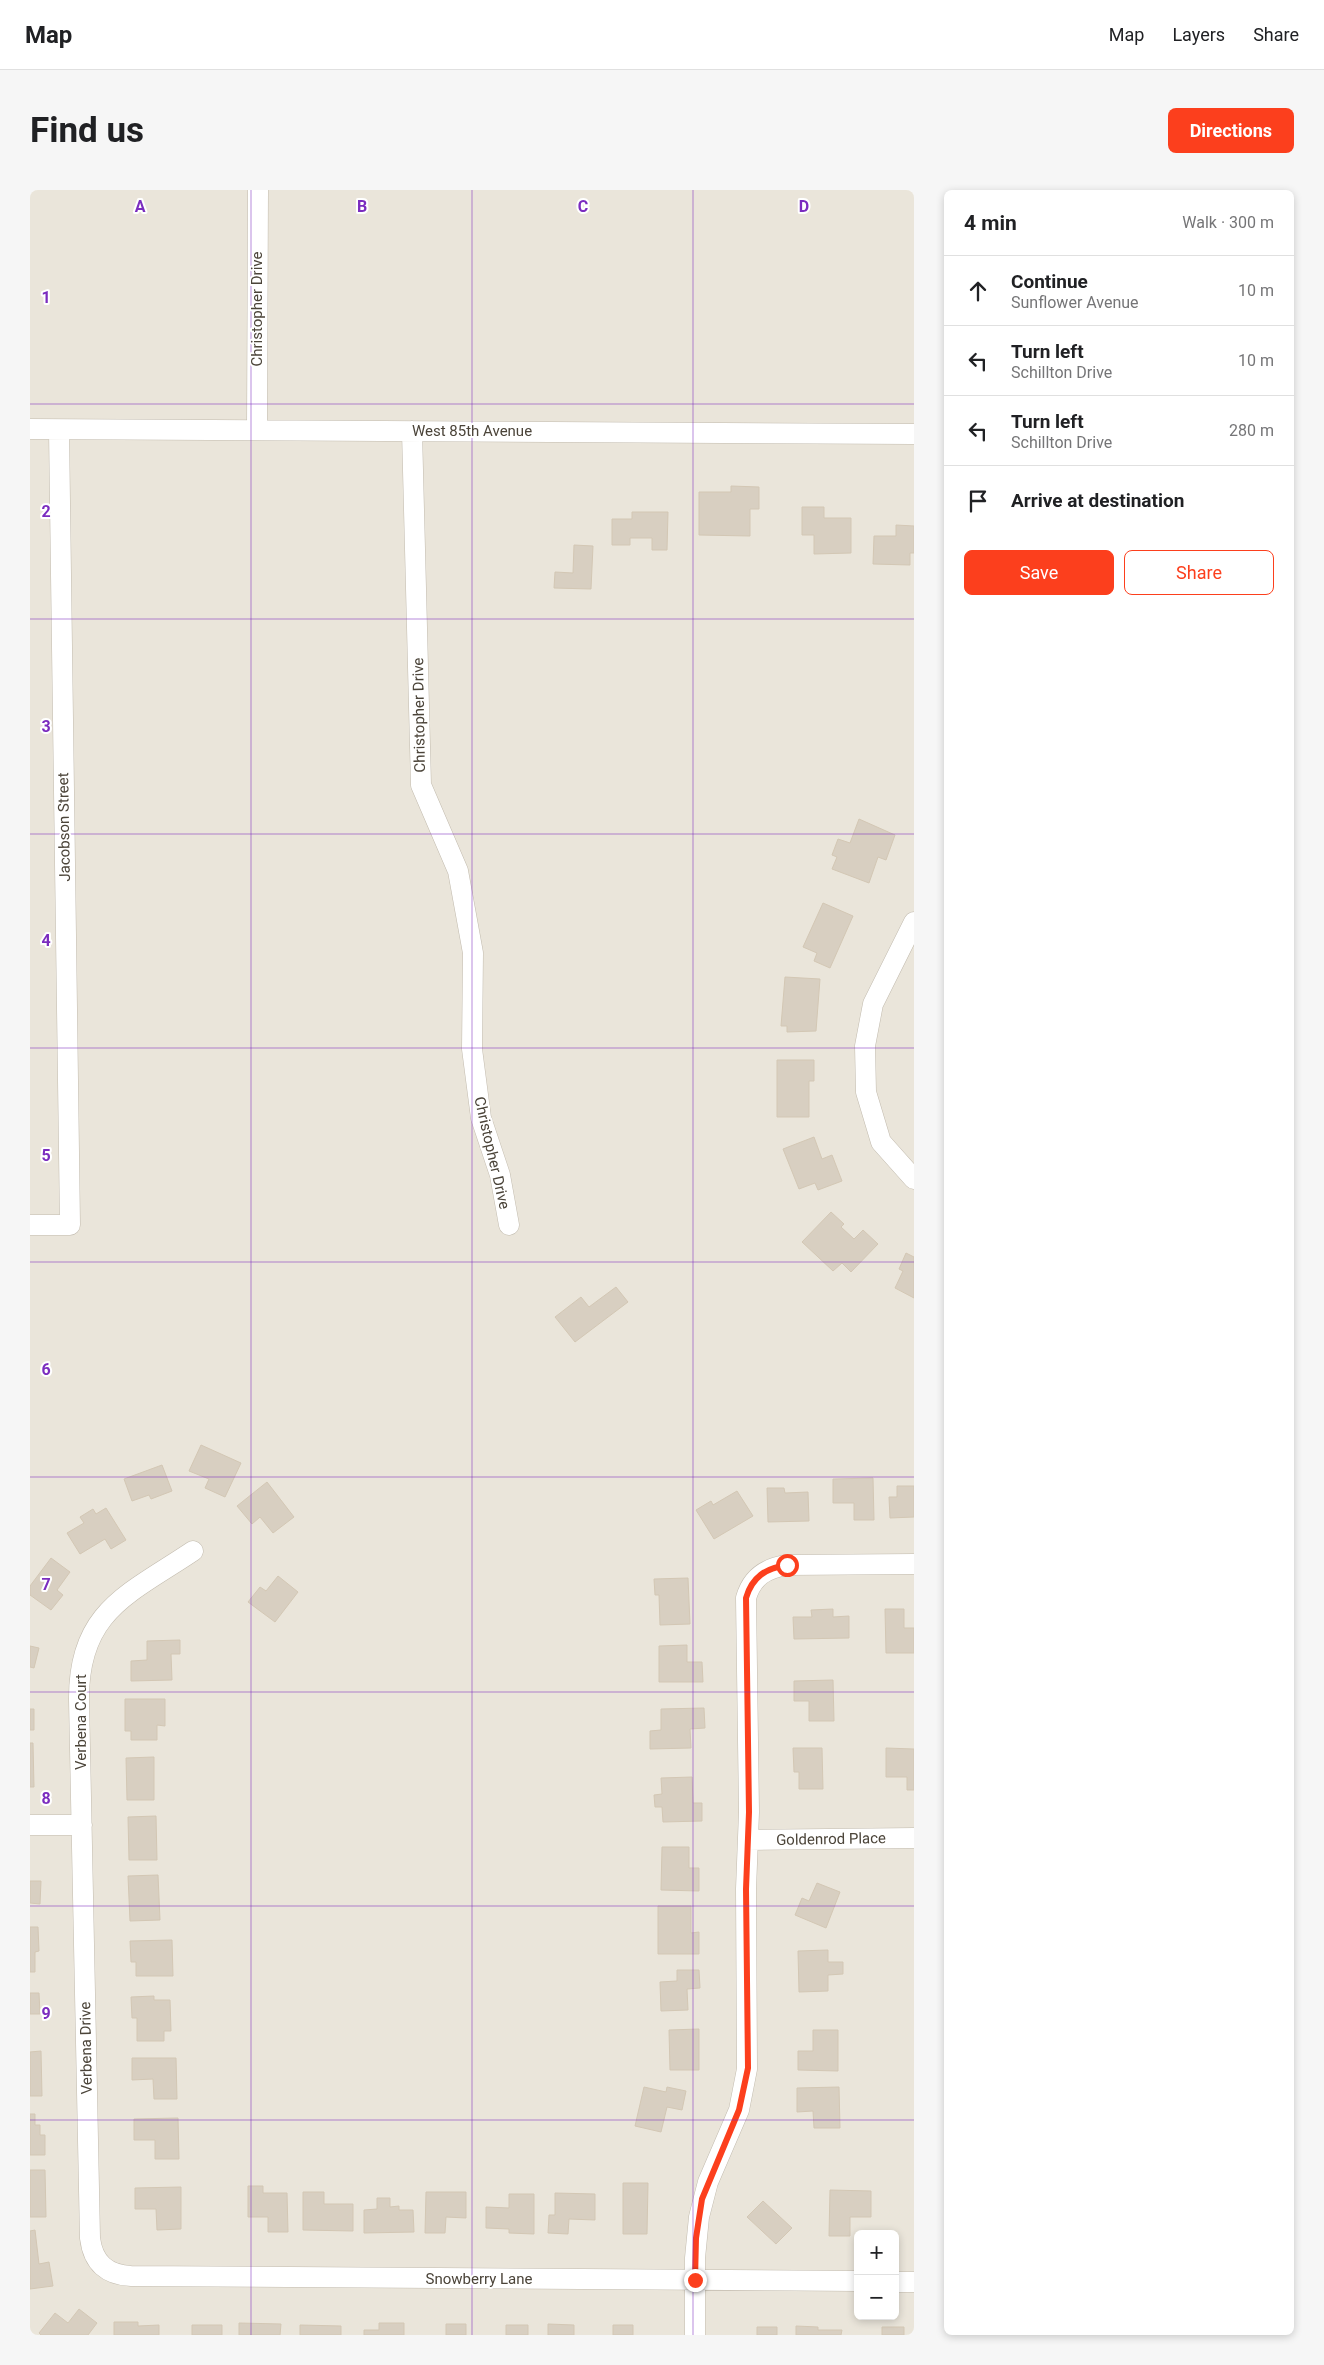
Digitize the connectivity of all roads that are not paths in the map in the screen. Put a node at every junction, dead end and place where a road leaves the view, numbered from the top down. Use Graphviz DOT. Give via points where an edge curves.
graph roads {
  1 [pos="258,190"];
  2 [pos="30,429"];
  3 [pos="256,429"];
  4 [pos="59,430"];
  5 [pos="412,431"];
  6 [pos="914,434"];
  7 [pos="914,922"];
  8 [pos="911,1176"];
  9 [pos="30,1224"];
  10 [pos="509,1225"];
  11 [pos="193,1551"];
  12 [pos="914,1564"];
  13 [pos="82,1825"];
  14 [pos="30,1826"];
  15 [pos="914,1838"];
  16 [pos="748,1840"];
  17 [pos="102,2267"];
  18 [pos="695,2280"];
  19 [pos="854,2282"];
  20 [pos="899,2282"];
  21 [pos="914,2282"];
  22 [pos="695,2335"];
  1 -- 3 [label="street, Christopher Drive"];
  2 -- 4 [label="street, West 85th Avenue"];
  3 -- 4 [label="street, West 85th Avenue"];
  3 -- 5 [label="street, West 85th Avenue"];
  4 -- 9 [label="street, Jacobson Street" via="70,1225"];
  5 -- 6 [label="street, West 85th Avenue"];
  5 -- 10 [label="street, Christopher Drive" via="421,785 458,871 473,953 472,1049 481,1118 500,1175"];
  7 -- 8 [label="street" via="873,1004 865,1046 866,1092 881,1142"];
  11 -- 13 [label="street, Verbena Court" via="123,1596 96,1626 90,1640 79,1685"];
  12 -- 16 [label="street" via="787,1565 771,1568 750,1585 746,1598"];
  13 -- 14 [label="street"];
  13 -- 17 [label="street, Verbena Drive" via="90,2238 91,2248"];
  15 -- 16 [label="street, Goldenrod Place"];
  16 -- 18 [label="street" via="748,2068 739,2110 702,2199 696,2238"];
  17 -- 18 [label="street, Snowberry Lane" via="120,2276"];
  18 -- 19 [label="street, Snowberry Lane"];
  18 -- 22 [label="street"];
  20 -- 21 [label="street"];
}
